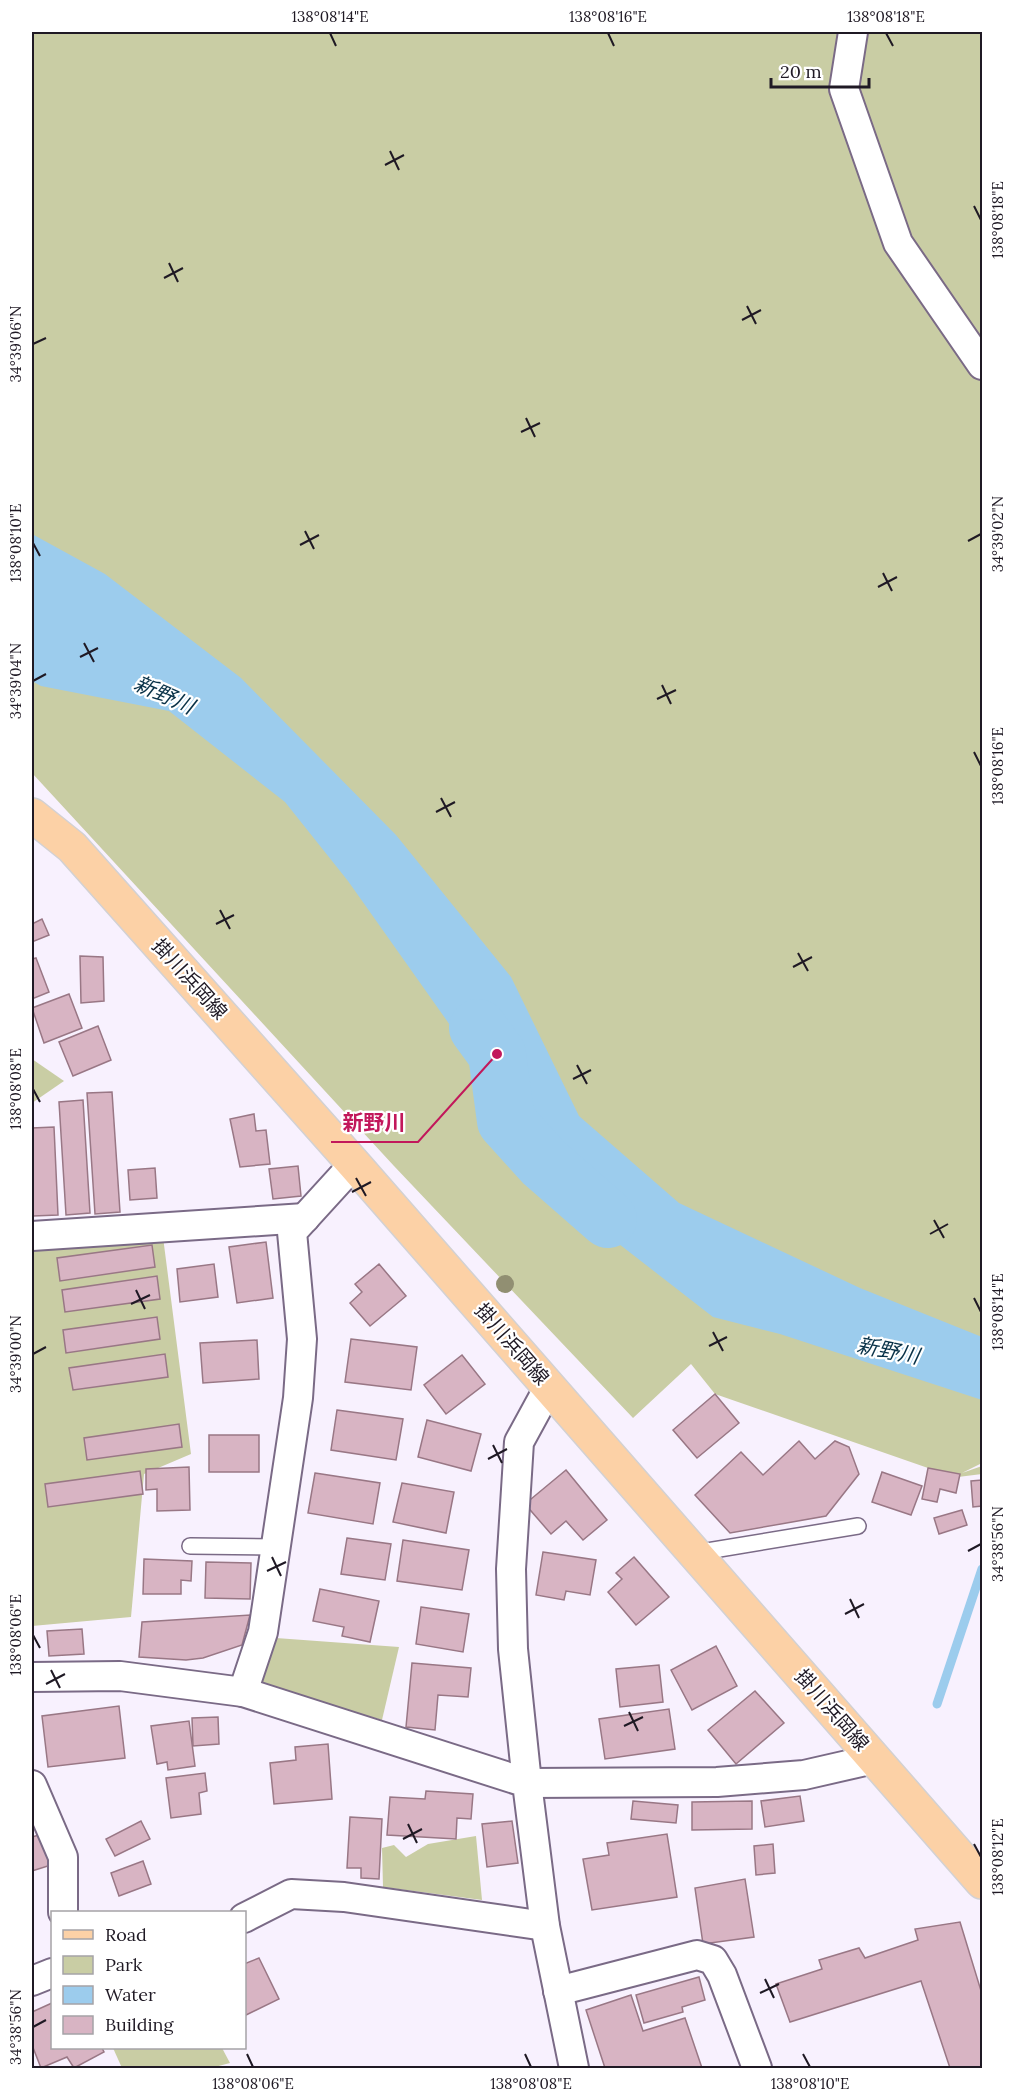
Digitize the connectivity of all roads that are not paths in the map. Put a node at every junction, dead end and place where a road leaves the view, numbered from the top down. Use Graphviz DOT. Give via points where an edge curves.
graph roads {
  1 [pos="853,32"];
  2 [pos="982,365"];
  3 [pos="32,815"];
  4 [pos="354,1164"];
  5 [pos="305,1218"];
  6 [pos="32,1236"];
  7 [pos="549,1387"];
  8 [pos="858,1526"];
  9 [pos="189,1546"];
  10 [pos="276,1547"];
  11 [pos="695,1553"];
  12 [pos="32,1677"];
  13 [pos="243,1692"];
  14 [pos="874,1759"];
  15 [pos="527,1783"];
  16 [pos="32,1785"];
  17 [pos="982,1882"];
  18 [pos="63,1911"];
  19 [pos="246,1917"];
  20 [pos="545,1926"];
  21 [pos="51,1973"];
  22 [pos="32,1981"];
  23 [pos="558,1991"];
  24 [pos="574,2068"];
  25 [pos="757,2068"];
  1 -- 2 [label="street" via="844,90 898,243"];
  3 -- 4 [label="main road, 掛川浜岡線" via="72,847"];
  4 -- 5 [label="street"];
  4 -- 7 [label="main road, 掛川浜岡線"];
  5 -- 6 [label="street"];
  5 -- 10 [label="street" via="292,1232 302,1339 298,1398"];
  7 -- 11 [label="main road, 掛川浜岡線"];
  7 -- 15 [label="street" via="519,1442 511,1569 513,1650"];
  8 -- 11 [label="lane"];
  9 -- 10 [label="lane"];
  10 -- 13 [label="street" via="263,1632"];
  11 -- 14 [label="main road, 掛川浜岡線"];
  12 -- 13 [label="street" via="120,1676"];
  13 -- 15 [label="street"];
  14 -- 15 [label="street" via="804,1775 728,1781"];
  14 -- 17 [label="main road, 掛川浜岡線"];
  15 -- 20 [label="street"];
  16 -- 18 [label="street" via="63,1857"];
  19 -- 20 [label="street" via="291,1894 344,1897"];
  20 -- 23 [label="street"];
  21 -- 22 [label="street"];
  23 -- 24 [label="street"];
  23 -- 25 [label="street" via="697,1955 713,1960"];
}
